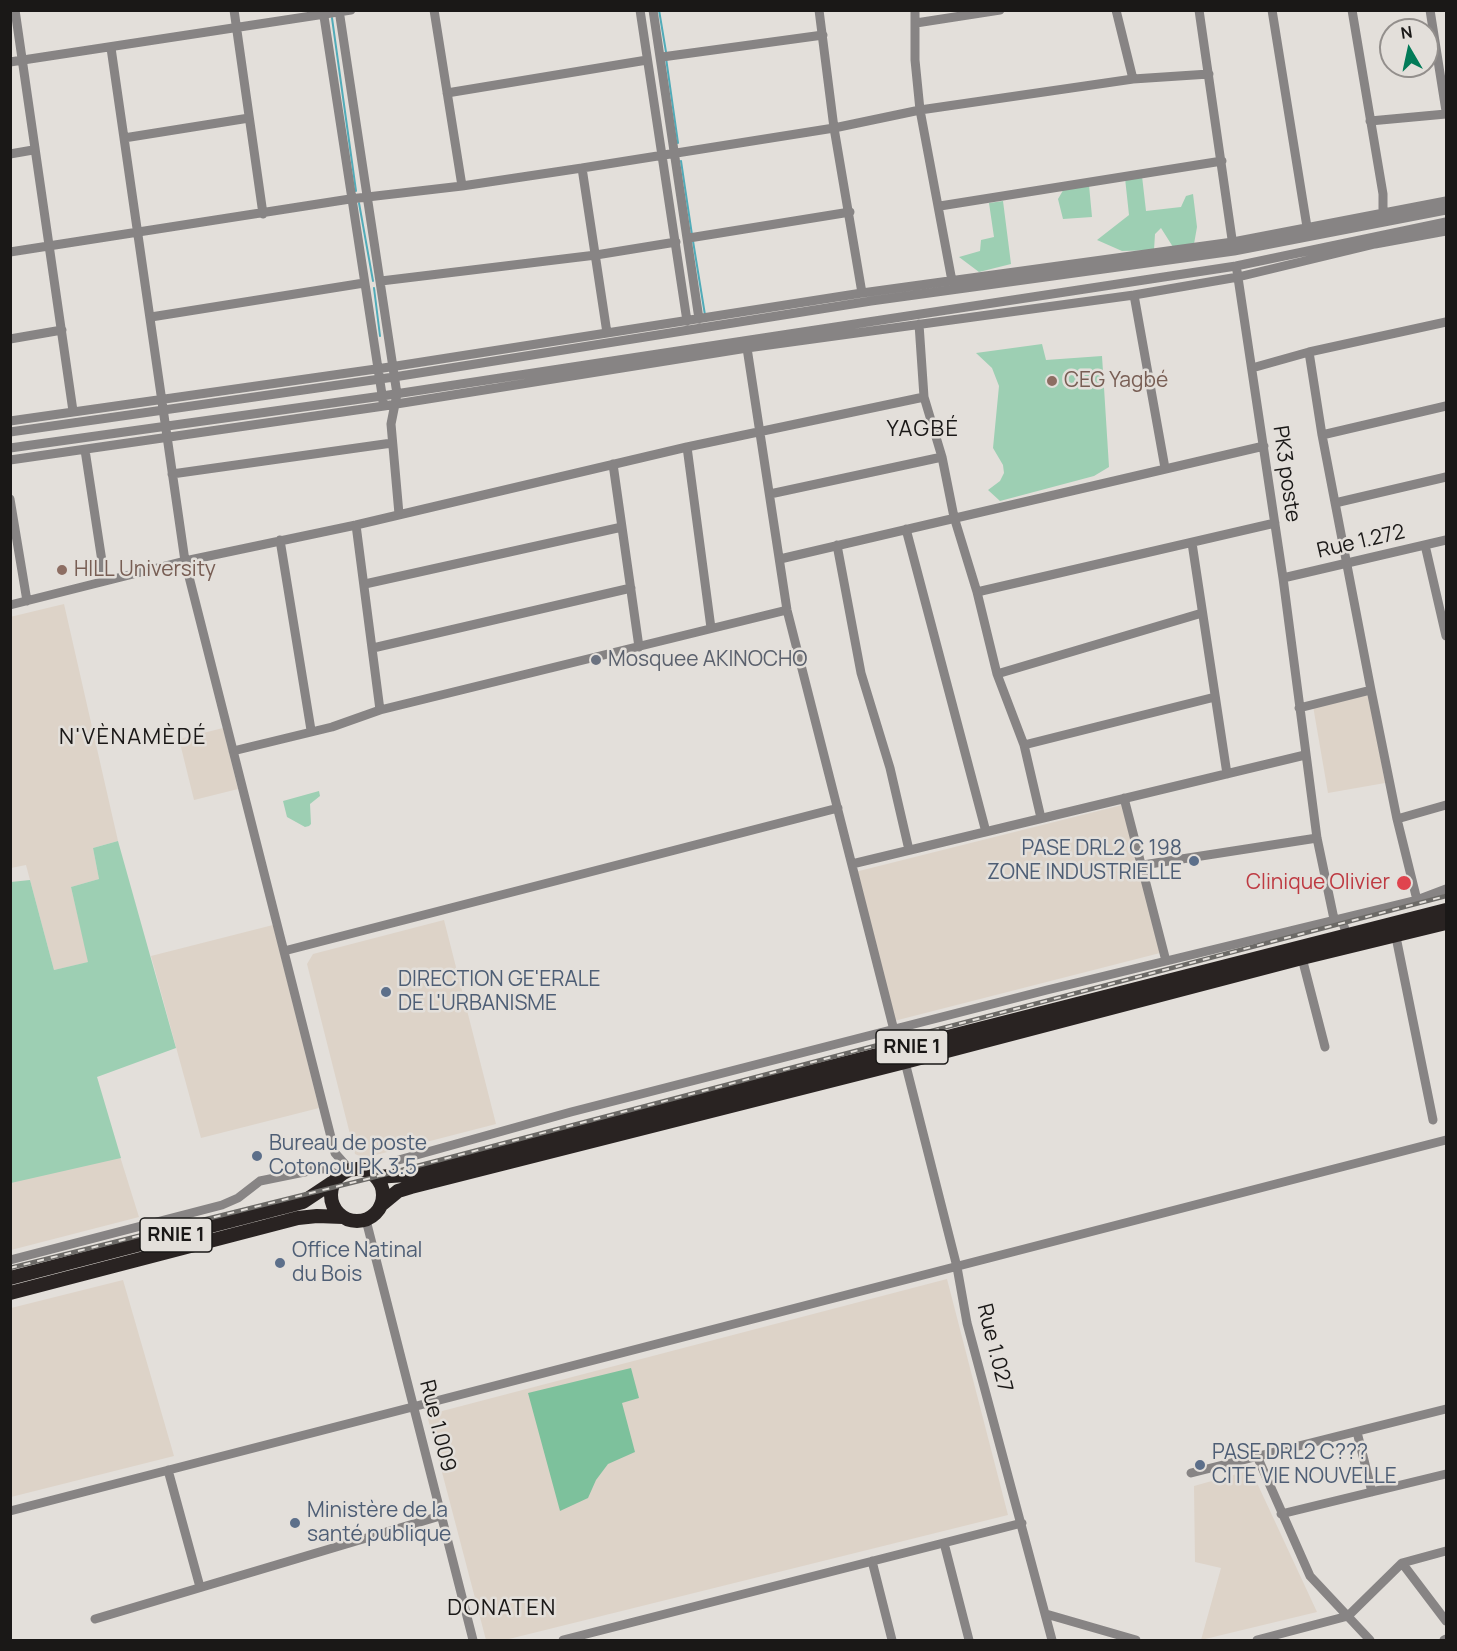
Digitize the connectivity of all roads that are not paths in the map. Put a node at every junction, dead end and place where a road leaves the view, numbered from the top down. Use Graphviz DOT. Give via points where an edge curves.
graph roads {
  1 [pos="15,10"];
  2 [pos="234,10"];
  3 [pos="351,10"];
  4 [pos="434,10"];
  5 [pos="640,10"];
  6 [pos="653,10"];
  7 [pos="819,10"];
  8 [pos="915,10"];
  9 [pos="1000,10"];
  10 [pos="1116,10"];
  11 [pos="1200,10"];
  12 [pos="1272,10"];
  13 [pos="1352,10"];
  14 [pos="1430,10"];
  15 [pos="339,11"];
  16 [pos="323,13"];
  17 [pos="916,23"];
  18 [pos="237,28"];
  19 [pos="824,35"];
  20 [pos="111,48"];
  21 [pos="662,57"];
  22 [pos="22,60"];
  23 [pos="647,60"];
  24 [pos="10,62"];
  25 [pos="1209,74"];
  26 [pos="1133,79"];
  27 [pos="447,93"];
  28 [pos="920,110"];
  29 [pos="1446,112"];
  30 [pos="249,117"];
  31 [pos="1370,121"];
  32 [pos="834,128"];
  33 [pos="124,138"];
  34 [pos="33,150"];
  35 [pos="676,151"];
  36 [pos="663,153"];
  37 [pos="10,154"];
  38 [pos="1222,161"];
  39 [pos="582,168"];
  40 [pos="462,186"];
  41 [pos="368,197"];
  42 [pos="350,199"];
  43 [pos="1446,201"];
  44 [pos="940,206"];
  45 [pos="1446,210"];
  46 [pos="850,212"];
  47 [pos="1383,212"];
  48 [pos="263,214"];
  49 [pos="1446,222"];
  50 [pos="1307,227"];
  51 [pos="138,231"];
  52 [pos="1446,231"];
  53 [pos="688,238"];
  54 [pos="676,242"];
  55 [pos="1233,247"];
  56 [pos="50,248"];
  57 [pos="10,252"];
  58 [pos="596,255"];
  59 [pos="1236,266"];
  60 [pos="1238,277"];
  61 [pos="381,281"];
  62 [pos="952,281"];
  63 [pos="364,283"];
  64 [pos="862,292"];
  65 [pos="1134,295"];
  66 [pos="151,317"];
  67 [pos="699,319"];
  68 [pos="687,321"];
  69 [pos="1446,322"];
  70 [pos="919,324"];
  71 [pos="62,330"];
  72 [pos="607,333"];
  73 [pos="10,339"];
  74 [pos="747,348"];
  75 [pos="1309,352"];
  76 [pos="393,366"];
  77 [pos="378,368"];
  78 [pos="1252,368"];
  79 [pos="394,377"];
  80 [pos="379,379"];
  81 [pos="397,394"];
  82 [pos="382,396"];
  83 [pos="924,397"];
  84 [pos="397,404"];
  85 [pos="163,406"];
  86 [pos="384,406"];
  87 [pos="1446,406"];
  88 [pos="73,411"];
  89 [pos="391,416"];
  90 [pos="10,421"];
  91 [pos="760,431"];
  92 [pos="10,432"];
  93 [pos="166,433"];
  94 [pos="1322,435"];
  95 [pos="392,443"];
  96 [pos="1264,446"];
  97 [pos="687,447"];
  98 [pos="10,448"];
  99 [pos="85,450"];
  100 [pos="942,457"];
  101 [pos="10,460"];
  102 [pos="614,464"];
  103 [pos="1165,468"];
  104 [pos="172,474"];
  105 [pos="1446,477"];
  106 [pos="770,494"];
  107 [pos="10,499"];
  108 [pos="1335,503"];
  109 [pos="399,514"];
  110 [pos="954,517"];
  111 [pos="1275,523"];
  112 [pos="356,525"];
  113 [pos="622,527"];
  114 [pos="906,529"];
  115 [pos="280,540"];
  116 [pos="1446,540"];
  117 [pos="1192,543"];
  118 [pos="837,545"];
  119 [pos="1425,546"];
  120 [pos="780,559"];
  121 [pos="185,561"];
  122 [pos="1348,564"];
  123 [pos="1283,578"];
  124 [pos="105,581"];
  125 [pos="365,584"];
  126 [pos="630,588"];
  127 [pos="977,592"];
  128 [pos="27,601"];
  129 [pos="10,605"];
  130 [pos="787,610"];
  131 [pos="1202,613"];
  132 [pos="711,628"];
  133 [pos="1446,636"];
  134 [pos="639,647"];
  135 [pos="373,648"];
  136 [pos="997,674"];
  137 [pos="1371,690"];
  138 [pos="1215,697"];
  139 [pos="1299,708"];
  140 [pos="380,710"];
  141 [pos="311,730"];
  142 [pos="1024,745"];
  143 [pos="233,752"];
  144 [pos="1305,755"];
  145 [pos="1227,774"];
  146 [pos="1124,798"];
  147 [pos="1446,805"];
  148 [pos="838,808"];
  149 [pos="1041,818"];
  150 [pos="1397,819"];
  151 [pos="986,832"];
  152 [pos="1317,838"];
  153 [pos="909,850"];
  154 [pos="852,864"];
  155 [pos="1143,865"];
  156 [pos="1446,889"];
  157 [pos="1417,900"];
  158 [pos="1446,910"];
  159 [pos="1334,919"];
  160 [pos="1446,923"];
  161 [pos="1347,936"];
  162 [pos="1396,937"];
  163 [pos="284,951"];
  164 [pos="1302,958"];
  165 [pos="1166,961"];
  166 [pos="894,1030"];
  167 [pos="1325,1047"];
  168 [pos="902,1056"];
  169 [pos="1433,1120"];
  170 [pos="1446,1140"];
  171 [pos="395,1161"];
  172 [pos="342,1175"];
  173 [pos="376,1177"];
  174 [pos="381,1205"];
  175 [pos="343,1217"];
  176 [pos="366,1220"];
  177 [pos="10,1260"];
  178 [pos="957,1266"];
  179 [pos="10,1278"];
  180 [pos="10,1293"];
  181 [pos="414,1407"];
  182 [pos="1446,1409"];
  183 [pos="1357,1432"];
  184 [pos="1257,1456"];
  185 [pos="168,1470"];
  186 [pos="1191,1473"];
  187 [pos="1446,1474"];
  188 [pos="1372,1492"];
  189 [pos="10,1511"];
  190 [pos="1281,1515"];
  191 [pos="440,1516"];
  192 [pos="1022,1523"];
  193 [pos="944,1543"];
  194 [pos="1446,1551"];
  195 [pos="872,1562"];
  196 [pos="1402,1563"];
  197 [pos="200,1587"];
  198 [pos="1046,1614"];
  199 [pos="1348,1616"];
  200 [pos="95,1618"];
  201 [pos="1446,1622"];
  202 [pos="473,1641"];
  203 [pos="563,1641"];
  204 [pos="892,1641"];
  205 [pos="969,1641"];
  206 [pos="1052,1641"];
  207 [pos="1136,1641"];
  208 [pos="1257,1641"];
  209 [pos="1370,1641"];
  1 -- 22 [label="street"];
  2 -- 18 [label="street"];
  3 -- 15 [label="street"];
  4 -- 27 [label="street"];
  5 -- 23 [label="street"];
  6 -- 21 [label="street"];
  7 -- 19 [label="street"];
  8 -- 17 [label="street"];
  9 -- 17 [label="street"];
  10 -- 26 [label="street"];
  11 -- 25 [label="street, PK3 poste"];
  12 -- 50 [label="street"];
  13 -- 31 [label="street"];
  14 -- 29 [label="street"];
  15 -- 16 [label="street"];
  15 -- 41 [label="street"];
  16 -- 18 [label="street"];
  16 -- 42 [label="street"];
  17 -- 28 [label="street"];
  18 -- 20 [label="street"];
  18 -- 30 [label="street"];
  19 -- 21 [label="street"];
  19 -- 32 [label="street"];
  20 -- 22 [label="street"];
  20 -- 33 [label="street"];
  21 -- 35 [label="street"];
  22 -- 24 [label="street"];
  22 -- 34 [label="street"];
  23 -- 27 [label="street"];
  23 -- 36 [label="street"];
  25 -- 26 [label="street"];
  25 -- 38 [label="street, PK3 poste"];
  26 -- 28 [label="street"];
  27 -- 40 [label="street"];
  28 -- 32 [label="street"];
  28 -- 44 [label="street"];
  29 -- 31 [label="street"];
  30 -- 33 [label="street"];
  30 -- 48 [label="street"];
  31 -- 47 [label="street"];
  32 -- 35 [label="street"];
  32 -- 46 [label="street"];
  33 -- 51 [label="street"];
  34 -- 37 [label="street"];
  34 -- 56 [label="street"];
  35 -- 36 [label="street"];
  35 -- 53 [label="street"];
  36 -- 39 [label="street"];
  36 -- 54 [label="street"];
  38 -- 44 [label="street"];
  38 -- 55 [label="street, PK3 poste"];
  39 -- 40 [label="street"];
  39 -- 58 [label="street"];
  40 -- 41 [label="street"];
  41 -- 42 [label="street"];
  41 -- 61 [label="street"];
  42 -- 48 [label="street"];
  42 -- 63 [label="street"];
  43 -- 47 [label="street"];
  44 -- 62 [label="street"];
  45 -- 55 [label="street"];
  46 -- 53 [label="street"];
  46 -- 64 [label="street"];
  47 -- 50 [label="street"];
  48 -- 51 [label="street"];
  49 -- 59 [label="street"];
  50 -- 55 [label="street"];
  51 -- 56 [label="street"];
  51 -- 66 [label="street"];
  52 -- 60 [label="street"];
  53 -- 67 [label="street"];
  54 -- 58 [label="street"];
  54 -- 68 [label="street"];
  55 -- 59 [label="street, PK3 poste"];
  55 -- 62 [label="street"];
  55 -- 79 [label="street"];
  56 -- 57 [label="street"];
  56 -- 71 [label="street"];
  58 -- 61 [label="street"];
  58 -- 72 [label="street"];
  59 -- 60 [label="street, PK3 poste"];
  59 -- 81 [label="street"];
  60 -- 65 [label="street"];
  60 -- 78 [label="street, PK3 poste"];
  61 -- 76 [label="street"];
  62 -- 64 [label="street"];
  63 -- 66 [label="street"];
  63 -- 77 [label="street"];
  64 -- 67 [label="street"];
  65 -- 70 [label="street"];
  65 -- 103 [label="street"];
  66 -- 85 [label="street"];
  67 -- 68 [label="street"];
  68 -- 72 [label="street"];
  69 -- 75 [label="street"];
  70 -- 74 [label="street"];
  70 -- 83 [label="street"];
  71 -- 73 [label="street"];
  71 -- 88 [label="street"];
  72 -- 76 [label="street"];
  74 -- 84 [label="street"];
  74 -- 91 [label="street, Rue 1.027"];
  75 -- 78 [label="street"];
  75 -- 94 [label="street"];
  76 -- 77 [label="street"];
  76 -- 79 [label="street"];
  77 -- 80 [label="street"];
  77 -- 85 [label="street"];
  78 -- 96 [label="street, PK3 poste"];
  79 -- 80 [label="street"];
  79 -- 81 [label="street"];
  80 -- 82 [label="street"];
  80 -- 85 [label="street"];
  81 -- 82 [label="street"];
  81 -- 84 [label="street"];
  82 -- 86 [label="street"];
  82 -- 93 [label="street"];
  83 -- 91 [label="street"];
  83 -- 100 [label="street"];
  84 -- 86 [label="street"];
  84 -- 89 [label="street"];
  85 -- 88 [label="street"];
  85 -- 92 [label="street"];
  85 -- 93 [label="street"];
  86 -- 89 [label="street"];
  86 -- 93 [label="street"];
  87 -- 94 [label="street"];
  88 -- 90 [label="street"];
  89 -- 95 [label="street"];
  91 -- 97 [label="street"];
  91 -- 106 [label="street, Rue 1.027"];
  93 -- 98 [label="street"];
  93 -- 99 [label="street"];
  93 -- 104 [label="street"];
  94 -- 108 [label="street"];
  95 -- 104 [label="street"];
  95 -- 109 [label="street"];
  96 -- 103 [label="street"];
  96 -- 111 [label="street, PK3 poste"];
  97 -- 102 [label="street"];
  97 -- 132 [label="street"];
  99 -- 101 [label="street"];
  99 -- 124 [label="street"];
  100 -- 106 [label="street"];
  100 -- 110 [label="street"];
  102 -- 109 [label="street"];
  102 -- 113 [label="street"];
  103 -- 110 [label="street"];
  104 -- 121 [label="street"];
  105 -- 108 [label="street"];
  106 -- 120 [label="street, Rue 1.027"];
  107 -- 128 [label="street"];
  108 -- 122 [label="street"];
  109 -- 112 [label="street"];
  110 -- 114 [label="street"];
  110 -- 127 [label="street"];
  111 -- 117 [label="street"];
  111 -- 123 [label="street, PK3 poste"];
  112 -- 115 [label="street"];
  112 -- 125 [label="street"];
  113 -- 125 [label="street"];
  113 -- 126 [label="street"];
  114 -- 118 [label="street"];
  114 -- 151 [label="street"];
  115 -- 121 [label="street"];
  115 -- 141 [label="street"];
  116 -- 119 [label="street, Rue 1.272"];
  117 -- 127 [label="street"];
  117 -- 131 [label="street"];
  118 -- 120 [label="street"];
  118 -- 153 [label="street" via="861,672 890,768"];
  119 -- 122 [label="street, Rue 1.272"];
  119 -- 133 [label="street"];
  120 -- 130 [label="street, Rue 1.027"];
  121 -- 124 [label="street"];
  121 -- 143 [label="street"];
  122 -- 123 [label="street, Rue 1.272"];
  122 -- 137 [label="street"];
  123 -- 139 [label="street, PK3 poste"];
  124 -- 128 [label="street"];
  125 -- 135 [label="street"];
  126 -- 134 [label="street"];
  126 -- 135 [label="street"];
  127 -- 136 [label="street"];
  128 -- 129 [label="street"];
  130 -- 132 [label="street"];
  130 -- 148 [label="street, Rue 1.027"];
  131 -- 136 [label="street"];
  131 -- 138 [label="street"];
  132 -- 134 [label="street"];
  134 -- 140 [label="street"];
  135 -- 140 [label="street"];
  136 -- 142 [label="street"];
  137 -- 139 [label="street"];
  137 -- 150 [label="street"];
  138 -- 142 [label="street"];
  138 -- 145 [label="street"];
  139 -- 144 [label="street, PK3 poste"];
  140 -- 141 [label="street"];
  141 -- 143 [label="street"];
  142 -- 149 [label="street"];
  143 -- 163 [label="street"];
  144 -- 145 [label="street"];
  144 -- 152 [label="street, PK3 poste"];
  145 -- 146 [label="street"];
  146 -- 149 [label="street"];
  146 -- 155 [label="street"];
  147 -- 150 [label="street"];
  148 -- 154 [label="street, Rue 1.027"];
  148 -- 163 [label="street"];
  149 -- 151 [label="street"];
  150 -- 157 [label="street"];
  151 -- 153 [label="street"];
  152 -- 155 [label="street"];
  152 -- 159 [label="street, PK3 poste"];
  153 -- 154 [label="street"];
  154 -- 166 [label="street, Rue 1.027"];
  155 -- 165 [label="street"];
  156 -- 157 [label="street"];
  157 -- 159 [label="street"];
  158 -- 161 [label="highway, RNIE 1"];
  159 -- 161 [label="street, PK3 poste" via="1343,923"];
  159 -- 165 [label="street"];
  160 -- 162 [label="highway, RNIE 1"];
  161 -- 168 [label="highway, RNIE 1"];
  162 -- 164 [label="highway, RNIE 1"];
  162 -- 169 [label="street"];
  163 -- 172 [label="street"];
  164 -- 167 [label="street"];
  164 -- 168 [label="highway, RNIE 1"];
  165 -- 166 [label="street"];
  166 -- 168 [label="street, Rue 1.027"];
  166 -- 171 [label="street"];
  168 -- 173 [label="highway, RNIE 1" via="406,1175"];
  168 -- 174 [label="highway, RNIE 1" via="411,1187 398,1191"];
  168 -- 178 [label="street, Rue 1.027"];
  170 -- 178 [label="street"];
  172 -- 173 [label="highway, RNIE 1" via="365,1171"];
  172 -- 175 [label="highway" via="331,1191 332,1202"];
  172 -- 177 [label="street" via="319,1169 260,1181 238,1198 222,1204"];
  172 -- 179 [label="highway, RNIE 1" via="303,1202"];
  173 -- 174 [label="highway" via="382,1190"];
  174 -- 176 [label="highway, RNIE 1"];
  175 -- 176 [label="highway, RNIE 1"];
  175 -- 180 [label="highway, RNIE 1" via="298,1218"];
  176 -- 181 [label="street, Rue 1.009"];
  178 -- 181 [label="street"];
  178 -- 192 [label="street, Rue 1.027" via="967,1323"];
  181 -- 185 [label="street"];
  181 -- 191 [label="street, Rue 1.009"];
  182 -- 183 [label="street"];
  183 -- 184 [label="street"];
  183 -- 188 [label="street"];
  184 -- 186 [label="street"];
  184 -- 190 [label="street"];
  185 -- 189 [label="street"];
  185 -- 197 [label="street"];
  187 -- 188 [label="street"];
  188 -- 190 [label="street"];
  190 -- 199 [label="street" via="1310,1576"];
  191 -- 197 [label="street"];
  191 -- 202 [label="street, Rue 1.009"];
  192 -- 193 [label="street"];
  192 -- 198 [label="street, Rue 1.027"];
  193 -- 195 [label="street"];
  193 -- 205 [label="street"];
  194 -- 196 [label="street"];
  195 -- 203 [label="street"];
  195 -- 204 [label="street"];
  196 -- 199 [label="street"];
  196 -- 201 [label="street"];
  197 -- 200 [label="street"];
  198 -- 206 [label="street, Rue 1.027"];
  198 -- 207 [label="street"];
  199 -- 208 [label="street"];
  199 -- 209 [label="street"];
}
